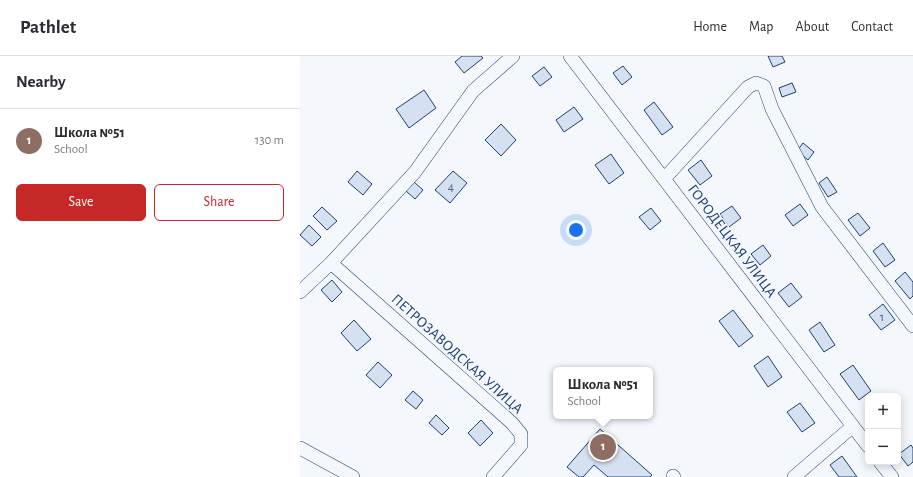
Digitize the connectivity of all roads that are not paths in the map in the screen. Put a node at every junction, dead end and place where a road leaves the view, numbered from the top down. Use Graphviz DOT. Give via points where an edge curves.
graph roads {
  1 [pos="513,56"];
  2 [pos="570,56"];
  3 [pos="664,179"];
  4 [pos="330,263"];
  5 [pos="300,292"];
  6 [pos="913,326"];
  7 [pos="853,426"];
  8 [pos="865,442"];
  9 [pos="300,448"];
  10 [pos="882,465"];
  11 [pos="353,477"];
  12 [pos="493,477"];
  13 [pos="794,477"];
  14 [pos="892,477"];
  1 -- 4 [label="street" via="473,92 414,172"];
  2 -- 3 [label="street, ГОРОДЕЦКАЯ УЛИЦА"];
  3 -- 6 [label="street" via="748,87 756,83 764,86 772,108 822,207"];
  3 -- 7 [label="street, ГОРОДЕЦКАЯ УЛИЦА"];
  4 -- 5 [label="street"];
  4 -- 12 [label="street, ПЕТРОЗАВОДСКАЯ УЛИЦА" via="512,423 521,434 521,445"];
  7 -- 8 [label="street, ГОРОДЕЦКАЯ УЛИЦА"];
  7 -- 13 [label="street"];
  9 -- 11 [label="street"];
  10 -- 14 [label="street"];
}
